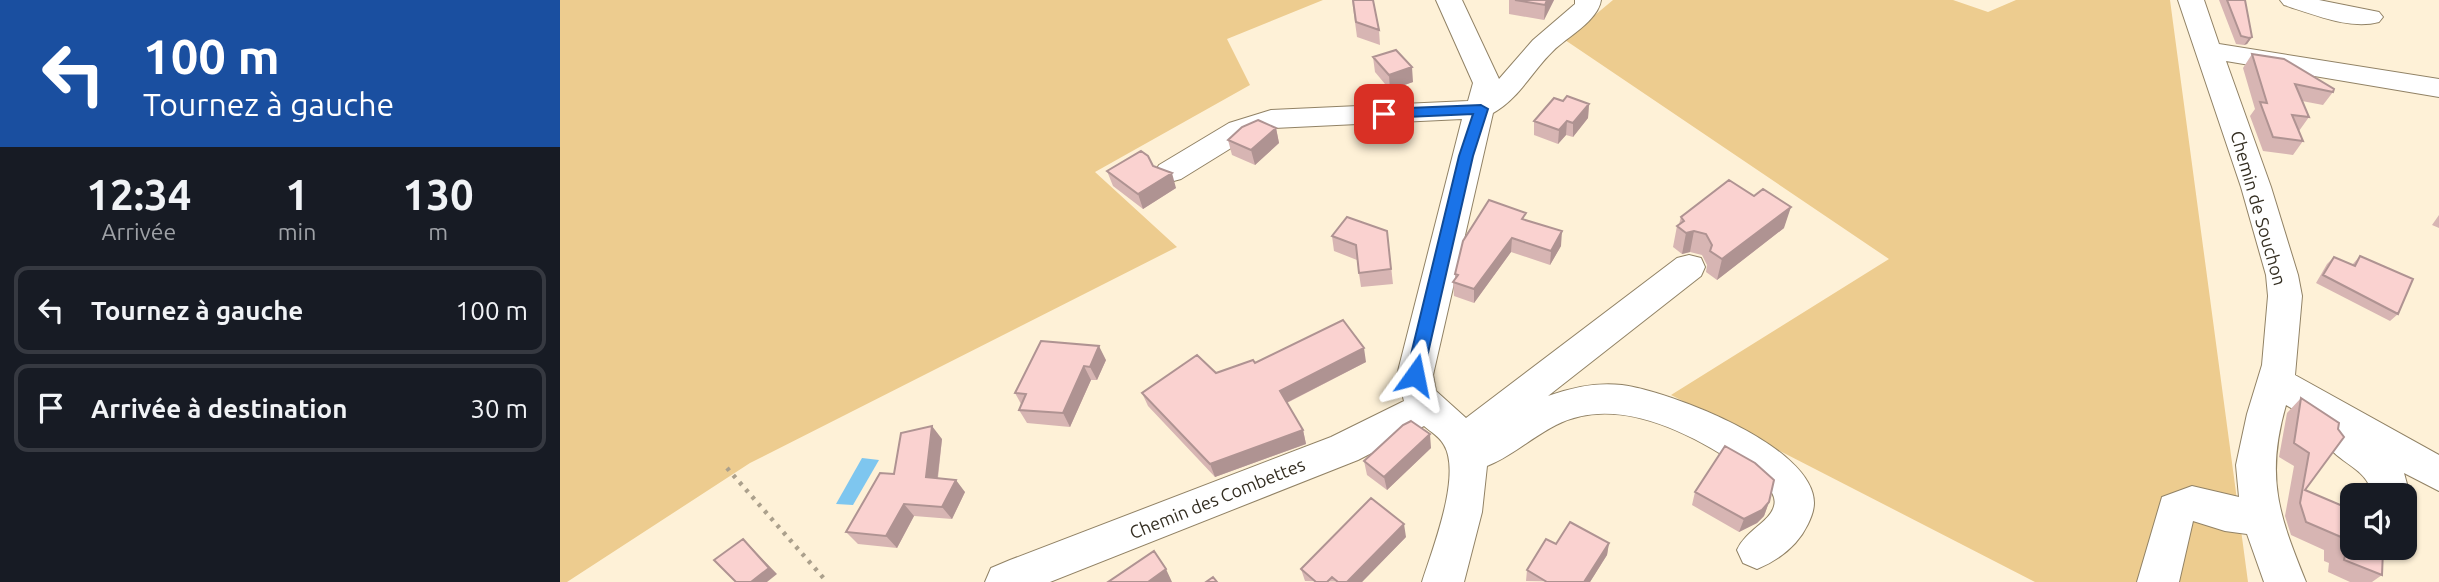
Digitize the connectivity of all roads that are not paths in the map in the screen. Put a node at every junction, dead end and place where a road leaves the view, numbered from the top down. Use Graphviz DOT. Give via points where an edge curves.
graph roads {
  1 [pos="1449,0"];
  2 [pos="1588,0"];
  3 [pos="2191,0"];
  4 [pos="2293,0"];
  5 [pos="2370,17"];
  6 [pos="2209,50"];
  7 [pos="2439,88"];
  8 [pos="1482,106"];
  9 [pos="1170,172"];
  10 [pos="1689,267"];
  11 [pos="2273,388"];
  12 [pos="1425,407"];
  13 [pos="1465,449"];
  14 [pos="2439,474"];
  15 [pos="2389,483"];
  16 [pos="2260,518"];
  17 [pos="1757,550"];
  18 [pos="1006,582"];
  19 [pos="1443,582"];
  20 [pos="2158,582"];
  21 [pos="2285,582"];
  1 -- 8 [label="street" via="1487,83"];
  2 -- 8 [label="street" via="1587,7 1542,46 1499,97"];
  3 -- 6 [label="street, Chemin de Souchon"];
  4 -- 5 [label="street" via="2331,12"];
  6 -- 7 [label="street" via="2341,73 2384,69"];
  6 -- 11 [label="street, Chemin de Souchon" via="2282,275 2280,365"];
  8 -- 9 [label="street" via="1271,119 1239,130"];
  8 -- 12 [label="street" via="1415,375 1416,394"];
  10 -- 13 [label="street"];
  11 -- 14 [label="street"];
  11 -- 15 [label="street" via="2376,465"];
  11 -- 16 [label="street, Chemin de Souchon" via="2255,465"];
  12 -- 13 [label="street" via="1445,422"];
  12 -- 18 [label="street, Chemin des Combettes" via="1313,460"];
  13 -- 17 [label="street" via="1480,453 1555,408 1585,400 1619,399 1650,406 1699,425 1770,464 1787,480 1795,499 1793,515 1776,538"];
  13 -- 19 [label="street" via="1466,492"];
  16 -- 20 [label="street" via="2192,503 2182,505 2176,509"];
  16 -- 21 [label="street, Chemin de Souchon"];
}
